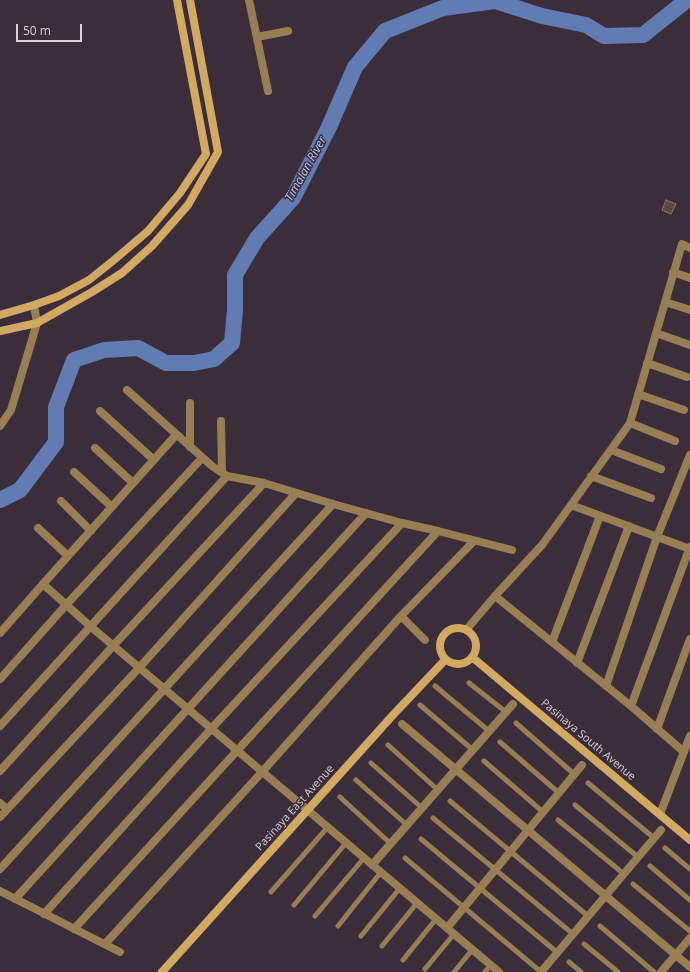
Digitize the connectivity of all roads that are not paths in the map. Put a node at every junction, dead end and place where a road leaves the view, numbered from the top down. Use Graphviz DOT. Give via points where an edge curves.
graph roads {
  1 [pos="177,0"];
  2 [pos="190,0"];
  3 [pos="250,0"];
  4 [pos="288,31"];
  5 [pos="257,37"];
  6 [pos="268,91"];
  7 [pos="690,248"];
  8 [pos="674,272"];
  9 [pos="690,278"];
  10 [pos="665,302"];
  11 [pos="34,305"];
  12 [pos="690,310"];
  13 [pos="0,314"];
  14 [pos="37,323"];
  15 [pos="0,331"];
  16 [pos="656,333"];
  17 [pos="690,345"];
  18 [pos="647,363"];
  19 [pos="687,376"];
  20 [pos="127,390"];
  21 [pos="638,394"];
  22 [pos="190,404"];
  23 [pos="684,410"];
  24 [pos="100,411"];
  25 [pos="221,421"];
  26 [pos="630,423"];
  27 [pos="0,426"];
  28 [pos="176,435"];
  29 [pos="675,440"];
  30 [pos="190,447"];
  31 [pos="95,448"];
  32 [pos="610,450"];
  33 [pos="690,455"];
  34 [pos="202,458"];
  35 [pos="154,460"];
  36 [pos="661,468"];
  37 [pos="74,472"];
  38 [pos="225,474"];
  39 [pos="591,476"];
  40 [pos="133,483"];
  41 [pos="264,483"];
  42 [pos="296,493"];
  43 [pos="651,498"];
  44 [pos="61,501"];
  45 [pos="333,504"];
  46 [pos="571,505"];
  47 [pos="112,507"];
  48 [pos="366,513"];
  49 [pos="600,516"];
  50 [pos="402,524"];
  51 [pos="629,526"];
  52 [pos="38,528"];
  53 [pos="90,531"];
  54 [pos="438,531"];
  55 [pos="657,537"];
  56 [pos="474,541"];
  57 [pos="690,548"];
  58 [pos="512,550"];
  59 [pos="68,556"];
  60 [pos="43,584"];
  61 [pos="495,596"];
  62 [pos="66,605"];
  63 [pos="401,616"];
  64 [pos="90,626"];
  65 [pos="466,630"];
  66 [pos="0,633"];
  67 [pos="690,639"];
  68 [pos="425,640"];
  69 [pos="552,642"];
  70 [pos="113,646"];
  71 [pos="472,657"];
  72 [pos="445,660"];
  73 [pos="577,663"];
  74 [pos="139,668"];
  75 [pos="0,680"];
  76 [pos="469,683"];
  77 [pos="435,686"];
  78 [pos="606,686"];
  79 [pos="163,688"];
  80 [pos="513,704"];
  81 [pos="420,705"];
  82 [pos="630,706"];
  83 [pos="187,708"];
  84 [pos="506,712"];
  85 [pos="516,723"];
  86 [pos="402,724"];
  87 [pos="0,726"];
  88 [pos="211,729"];
  89 [pos="657,729"];
  90 [pos="489,731"];
  91 [pos="690,736"];
  92 [pos="500,742"];
  93 [pos="388,745"];
  94 [pos="236,750"];
  95 [pos="473,750"];
  96 [pos="684,752"];
  97 [pos="484,761"];
  98 [pos="371,763"];
  99 [pos="582,765"];
  100 [pos="456,769"];
  101 [pos="0,771"];
  102 [pos="262,772"];
  103 [pos="574,774"];
  104 [pos="356,780"];
  105 [pos="588,783"];
  106 [pos="438,790"];
  107 [pos="559,793"];
  108 [pos="340,797"];
  109 [pos="450,801"];
  110 [pos="0,803"];
  111 [pos="575,804"];
  112 [pos="422,808"];
  113 [pos="7,809"];
  114 [pos="308,810"];
  115 [pos="543,812"];
  116 [pos="660,814"];
  117 [pos="0,817"];
  118 [pos="434,818"];
  119 [pos="558,820"];
  120 [pos="407,825"];
  121 [pos="327,828"];
  122 [pos="528,830"];
  123 [pos="661,830"];
  124 [pos="654,838"];
  125 [pos="421,839"];
  126 [pos="690,840"];
  127 [pos="346,843"];
  128 [pos="391,844"];
  129 [pos="665,848"];
  130 [pos="510,851"];
  131 [pos="638,857"];
  132 [pos="364,858"];
  133 [pos="405,858"];
  134 [pos="372,865"];
  135 [pos="650,866"];
  136 [pos="0,869"];
  137 [pos="495,869"];
  138 [pos="690,869"];
  139 [pos="381,872"];
  140 [pos="624,874"];
  141 [pos="633,884"];
  142 [pos="400,888"];
  143 [pos="480,888"];
  144 [pos="0,891"];
  145 [pos="271,892"];
  146 [pos="606,896"];
  147 [pos="15,899"];
  148 [pos="690,900"];
  149 [pos="417,903"];
  150 [pos="294,905"];
  151 [pos="464,906"];
  152 [pos="44,914"];
  153 [pos="315,916"];
  154 [pos="588,916"];
  155 [pos="436,918"];
  156 [pos="338,926"];
  157 [pos="600,926"];
  158 [pos="446,928"];
  159 [pos="74,929"];
  160 [pos="690,931"];
  161 [pos="454,934"];
  162 [pos="573,934"];
  163 [pos="361,936"];
  164 [pos="690,938"];
  165 [pos="105,944"];
  166 [pos="584,944"];
  167 [pos="382,946"];
  168 [pos="472,950"];
  169 [pos="120,952"];
  170 [pos="558,952"];
  171 [pos="676,955"];
  172 [pos="403,960"];
  173 [pos="569,962"];
  174 [pos="491,965"];
  175 [pos="690,967"];
  176 [pos="425,969"];
  177 [pos="162,972"];
  178 [pos="454,972"];
  179 [pos="485,972"];
  180 [pos="499,972"];
  181 [pos="541,972"];
  182 [pos="581,972"];
  183 [pos="618,972"];
  184 [pos="654,972"];
  185 [pos="661,972"];
  1 -- 11 [label="street" via="206,154 180,193 148,231 89,280 59,296"];
  2 -- 14 [label="street" via="218,152 188,205 152,246 122,273"];
  3 -- 5 [label="street"];
  4 -- 5 [label="street"];
  5 -- 6 [label="street"];
  7 -- 8 [label="street" via="682,244"];
  8 -- 9 [label="street"];
  8 -- 10 [label="street"];
  10 -- 12 [label="street"];
  10 -- 16 [label="street"];
  11 -- 13 [label="street"];
  11 -- 14 [label="street"];
  14 -- 15 [label="street"];
  14 -- 27 [label="street" via="11,410"];
  16 -- 17 [label="street"];
  16 -- 18 [label="street"];
  18 -- 19 [label="street"];
  18 -- 21 [label="street"];
  20 -- 28 [label="street"];
  21 -- 23 [label="street"];
  21 -- 26 [label="street"];
  22 -- 30 [label="street"];
  24 -- 35 [label="street"];
  25 -- 38 [label="street"];
  26 -- 29 [label="street"];
  26 -- 32 [label="street"];
  28 -- 30 [label="street"];
  28 -- 35 [label="street"];
  30 -- 34 [label="street"];
  31 -- 40 [label="street"];
  32 -- 36 [label="street"];
  32 -- 39 [label="street"];
  33 -- 55 [label="street"];
  34 -- 38 [label="street"];
  34 -- 62 [label="street"];
  35 -- 40 [label="street"];
  37 -- 47 [label="street"];
  38 -- 41 [label="street"];
  38 -- 64 [label="street"];
  39 -- 43 [label="street"];
  39 -- 46 [label="street"];
  40 -- 47 [label="street"];
  41 -- 42 [label="street"];
  41 -- 70 [label="street"];
  42 -- 45 [label="street"];
  42 -- 74 [label="street"];
  44 -- 53 [label="street"];
  45 -- 48 [label="street"];
  45 -- 79 [label="street"];
  46 -- 49 [label="street"];
  46 -- 61 [label="street" via="542,545"];
  47 -- 53 [label="street"];
  48 -- 50 [label="street"];
  48 -- 83 [label="street"];
  49 -- 51 [label="street"];
  49 -- 69 [label="street"];
  50 -- 54 [label="street"];
  50 -- 88 [label="street"];
  51 -- 55 [label="street"];
  51 -- 73 [label="street"];
  52 -- 59 [label="street"];
  53 -- 59 [label="street"];
  54 -- 56 [label="street"];
  54 -- 94 [label="street"];
  55 -- 57 [label="street"];
  55 -- 78 [label="street"];
  56 -- 58 [label="street"];
  56 -- 63 [label="street"];
  57 -- 82 [label="street"];
  59 -- 60 [label="street"];
  60 -- 62 [label="street"];
  60 -- 66 [label="street"];
  61 -- 65 [label="street"];
  61 -- 69 [label="street"];
  62 -- 64 [label="street"];
  62 -- 75 [label="street"];
  63 -- 68 [label="street"];
  63 -- 102 [label="street"];
  64 -- 70 [label="street"];
  64 -- 87 [label="street"];
  65 -- 71 [label="street" via="475,640 476,650"];
  65 -- 72 [label="street" via="452,629 444,634 439,649"];
  67 -- 89 [label="street"];
  69 -- 73 [label="street"];
  70 -- 74 [label="street"];
  70 -- 101 [label="street"];
  71 -- 72 [label="street" via="461,665"];
  71 -- 116 [label="street, Pasinaya South Avenue"];
  72 -- 114 [label="street, Pasinaya East Avenue"];
  73 -- 78 [label="street"];
  74 -- 79 [label="street"];
  74 -- 113 [label="street"];
  76 -- 84 [label="lane"];
  77 -- 90 [label="lane"];
  78 -- 82 [label="street"];
  79 -- 83 [label="street"];
  79 -- 136 [label="street"];
  80 -- 84 [label="street"];
  81 -- 95 [label="lane"];
  82 -- 89 [label="street"];
  83 -- 88 [label="street"];
  83 -- 147 [label="street"];
  84 -- 90 [label="street"];
  85 -- 103 [label="lane"];
  86 -- 100 [label="street"];
  88 -- 94 [label="street"];
  88 -- 152 [label="street"];
  89 -- 96 [label="street"];
  90 -- 95 [label="street"];
  91 -- 96 [label="street"];
  92 -- 107 [label="lane"];
  93 -- 106 [label="lane"];
  94 -- 102 [label="street"];
  94 -- 159 [label="street"];
  95 -- 100 [label="street"];
  96 -- 116 [label="street"];
  97 -- 115 [label="lane"];
  98 -- 112 [label="lane"];
  99 -- 103 [label="street"];
  100 -- 106 [label="street"];
  100 -- 122 [label="street"];
  102 -- 114 [label="street"];
  102 -- 165 [label="street"];
  103 -- 107 [label="street"];
  104 -- 120 [label="lane"];
  105 -- 124 [label="lane"];
  106 -- 112 [label="street"];
  107 -- 115 [label="street"];
  108 -- 128 [label="lane"];
  109 -- 130 [label="lane"];
  110 -- 113 [label="street"];
  111 -- 131 [label="lane"];
  112 -- 120 [label="street"];
  113 -- 117 [label="street"];
  114 -- 121 [label="street"];
  114 -- 177 [label="street, Pasinaya East Avenue"];
  115 -- 122 [label="street"];
  116 -- 126 [label="street, Pasinaya South Avenue"];
  118 -- 137 [label="lane"];
  119 -- 140 [label="lane"];
  120 -- 128 [label="street"];
  121 -- 127 [label="street"];
  121 -- 145 [label="lane"];
  122 -- 130 [label="street"];
  122 -- 146 [label="street"];
  123 -- 124 [label="street"];
  124 -- 131 [label="street"];
  125 -- 143 [label="lane"];
  127 -- 132 [label="street"];
  127 -- 150 [label="lane"];
  128 -- 134 [label="street"];
  129 -- 138 [label="lane"];
  130 -- 137 [label="street"];
  130 -- 154 [label="lane"];
  131 -- 140 [label="street"];
  132 -- 134 [label="street"];
  132 -- 153 [label="lane"];
  133 -- 151 [label="lane"];
  134 -- 139 [label="street"];
  135 -- 148 [label="lane"];
  137 -- 143 [label="street"];
  137 -- 162 [label="lane"];
  139 -- 142 [label="street"];
  139 -- 156 [label="lane"];
  140 -- 146 [label="street"];
  141 -- 160 [label="lane"];
  142 -- 149 [label="street"];
  142 -- 163 [label="lane"];
  143 -- 151 [label="street"];
  143 -- 170 [label="lane"];
  144 -- 147 [label="street"];
  146 -- 154 [label="street"];
  146 -- 171 [label="street"];
  147 -- 152 [label="street"];
  149 -- 155 [label="street"];
  149 -- 167 [label="lane"];
  151 -- 158 [label="street"];
  151 -- 181 [label="lane"];
  152 -- 159 [label="street"];
  154 -- 162 [label="street"];
  155 -- 158 [label="street"];
  155 -- 172 [label="lane"];
  157 -- 184 [label="lane"];
  158 -- 161 [label="street"];
  159 -- 165 [label="street"];
  161 -- 168 [label="street"];
  161 -- 176 [label="lane"];
  162 -- 170 [label="street"];
  164 -- 171 [label="street"];
  165 -- 169 [label="street"];
  166 -- 183 [label="lane"];
  168 -- 174 [label="street"];
  168 -- 178 [label="lane"];
  170 -- 181 [label="street"];
  171 -- 175 [label="street"];
  171 -- 185 [label="street"];
  173 -- 182 [label="lane"];
  174 -- 179 [label="lane"];
  174 -- 180 [label="street"];
}
